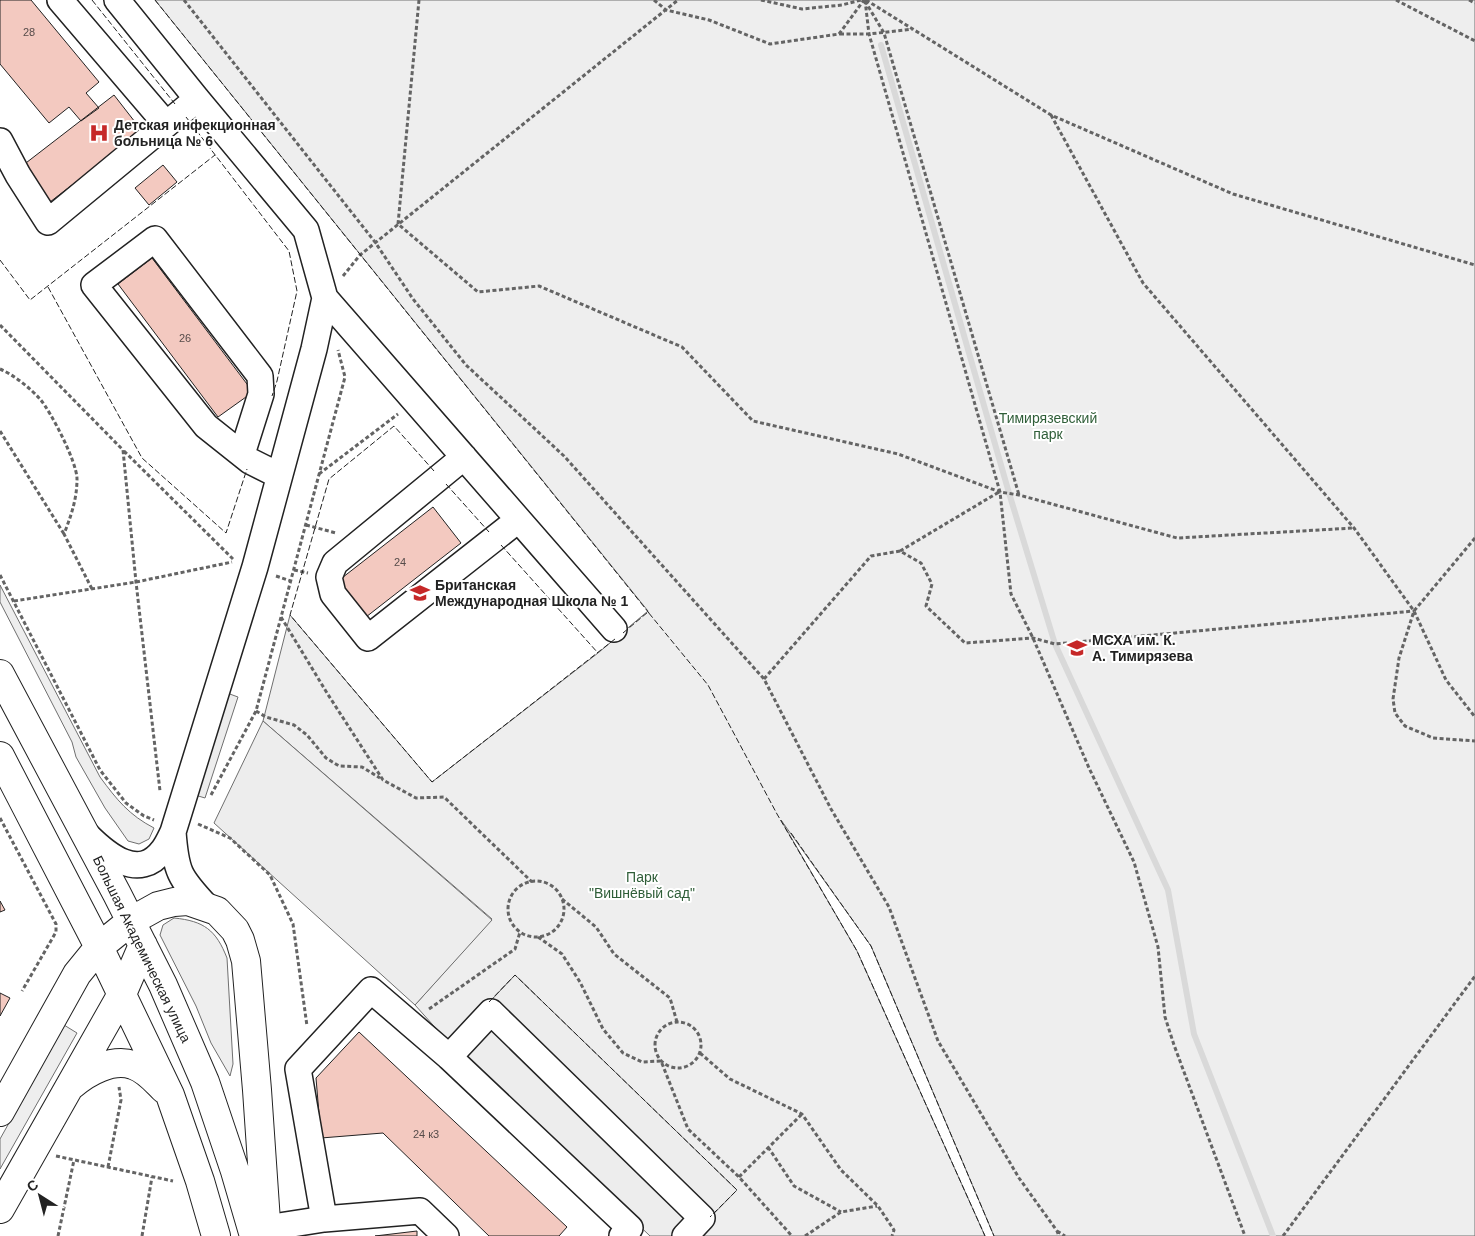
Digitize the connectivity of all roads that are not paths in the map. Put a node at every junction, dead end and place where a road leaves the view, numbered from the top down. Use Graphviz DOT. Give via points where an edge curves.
graph roads {
  1 [pos="60,0"];
  2 [pos="117,0"];
  3 [pos="197,99"];
  4 [pos="166,124"];
  5 [pos="0,141"];
  6 [pos="325,298"];
  7 [pos="242,454"];
  8 [pos="464,458"];
  9 [pos="278,475"];
  10 [pos="518,520"];
  11 [pos="614,629"];
  12 [pos="0,674"];
  13 [pos="0,756"];
  14 [pos="168,827"];
  15 [pos="82,829"];
  16 [pos="206,906"];
  17 [pos="137,933"];
  18 [pos="99,947"];
  19 [pos="122,994"];
  20 [pos="449,1057"];
  21 [pos="69,1087"];
  22 [pos="170,1095"];
  23 [pos="0,1112"];
  24 [pos="0,1209"];
  25 [pos="324,1219"];
  26 [pos="262,1233"];
  27 [pos="631,1233"];
  28 [pos="216,1236"];
  29 [pos="446,1236"];
  30 [pos="685,1236"];
  1 -- 4 [label="street"];
  2 -- 3 [label="street"];
  3 -- 4 [label="street"];
  3 -- 6 [label="street" via="306,230"];
  4 -- 5 [label="street" via="48,222"];
  6 -- 8 [label="street"];
  6 -- 9 [label="street"];
  7 -- 7 [label="street" via="206,426 94,285 156,239 260,376 261,394"];
  7 -- 9 [label="street"];
  8 -- 10 [label="street"];
  8 -- 10 [label="street" via="335,563 329,577 333,594 368,638"];
  9 -- 14 [label="street" via="255,567"];
  10 -- 11 [label="street"];
  12 -- 15 [label="main road, Большая Академическая улица"];
  13 -- 18 [label="main road"];
  14 -- 15 [label="street" via="164,849 154,859 133,865 118,860"];
  14 -- 16 [label="street" via="179,872 186,886"];
  15 -- 17 [label="main road, Большая Академическая улица"];
  16 -- 17 [label="main road" via="188,901 158,906"];
  16 -- 26 [label="main road" via="217,911 235,930 246,961 257,1090"];
  17 -- 18 [label="main road"];
  17 -- 19 [label="main road"];
  17 -- 26 [label="main road, Большая Академическая улица" via="205,1082 235,1171"];
  18 -- 19 [label="main road"];
  18 -- 23 [label="main road" via="77,974"];
  19 -- 21 [label="main road"];
  19 -- 22 [label="main road"];
  20 -- 25 [label="street" via="371,990 298,1068"];
  20 -- 27 [label="street"];
  20 -- 30 [label="street" via="491,1012 702,1218"];
  21 -- 22 [label="main road" via="100,1067 133,1064 151,1074"];
  21 -- 24 [label="main road"];
  22 -- 28 [label="main road"];
  25 -- 26 [label="street"];
  25 -- 29 [label="street" via="420,1211"];
}
